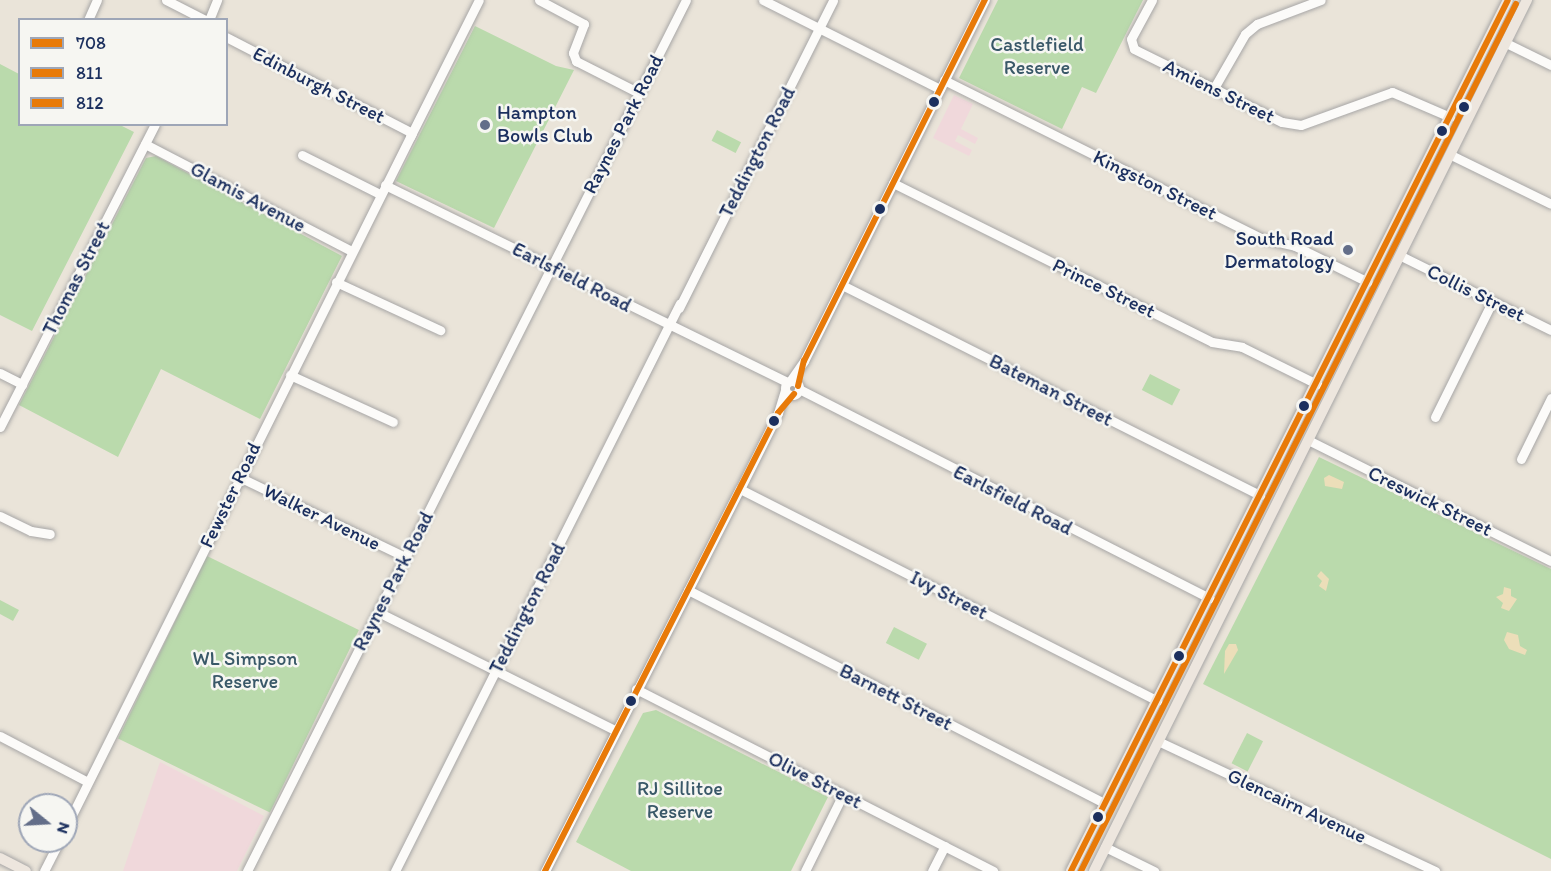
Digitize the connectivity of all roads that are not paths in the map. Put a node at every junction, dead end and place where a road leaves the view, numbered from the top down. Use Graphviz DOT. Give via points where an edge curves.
graph roads {
  1 [pos="98,0"];
  2 [pos="166,0"];
  3 [pos="219,0"];
  4 [pos="479,0"];
  5 [pos="539,0"];
  6 [pos="686,0"];
  7 [pos="763,0"];
  8 [pos="833,0"];
  9 [pos="985,0"];
  10 [pos="1152,0"];
  11 [pos="1321,0"];
  12 [pos="1508,0"];
  13 [pos="1527,0"];
  14 [pos="209,17"];
  15 [pos="89,18"];
  16 [pos="819,28"];
  17 [pos="228,38"];
  18 [pos="1506,43"];
  19 [pos="1551,65"];
  20 [pos="942,85"];
  21 [pos="1214,88"];
  22 [pos="639,93"];
  23 [pos="1450,117"];
  24 [pos="154,126"];
  25 [pos="412,133"];
  26 [pos="145,144"];
  27 [pos="302,155"];
  28 [pos="1451,155"];
  29 [pos="893,183"];
  30 [pos="383,190"];
  31 [pos="1551,204"];
  32 [pos="351,251"];
  33 [pos="1401,256"];
  34 [pos="551,266"];
  35 [pos="336,282"];
  36 [pos="1368,282"];
  37 [pos="842,285"];
  38 [pos="1384,290"];
  39 [pos="1492,302"];
  40 [pos="669,326"];
  41 [pos="440,330"];
  42 [pos="1551,330"];
  43 [pos="0,373"];
  44 [pos="290,375"];
  45 [pos="22,384"];
  46 [pos="1317,384"];
  47 [pos="791,388"];
  48 [pos="1551,398"];
  49 [pos="1435,417"];
  50 [pos="393,422"];
  51 [pos="0,427"];
  52 [pos="1310,441"];
  53 [pos="1521,459"];
  54 [pos="239,477"];
  55 [pos="740,489"];
  56 [pos="1260,495"];
  57 [pos="0,516"];
  58 [pos="50,534"];
  59 [pos="405,557"];
  60 [pos="1551,561"];
  61 [pos="687,590"];
  62 [pos="1210,598"];
  63 [pos="1227,607"];
  64 [pos="378,612"];
  65 [pos="495,671"];
  66 [pos="636,689"];
  67 [pos="1157,701"];
  68 [pos="615,730"];
  69 [pos="0,736"];
  70 [pos="1160,742"];
  71 [pos="88,782"];
  72 [pos="843,794"];
  73 [pos="78,802"];
  74 [pos="1105,803"];
  75 [pos="945,846"];
  76 [pos="1105,848"];
  77 [pos="53,853"];
  78 [pos="0,858"];
  79 [pos="26,871"];
  80 [pos="44,871"];
  81 [pos="247,871"];
  82 [pos="395,871"];
  83 [pos="545,871"];
  84 [pos="805,871"];
  85 [pos="932,871"];
  86 [pos="993,871"];
  87 [pos="1071,871"];
  88 [pos="1094,871"];
  89 [pos="1154,871"];
  90 [pos="1435,871"];
  1 -- 15 [label="street"];
  2 -- 14 [label="street"];
  3 -- 14 [label="street"];
  4 -- 25 [label="street, Fewster Road"];
  5 -- 22 [label="street" via="584,24 573,53 576,61"];
  6 -- 22 [label="street, Raynes Park Road"];
  7 -- 16 [label="street, Kingston Street"];
  8 -- 16 [label="street, Teddington Road"];
  9 -- 20 [label="street"];
  10 -- 21 [label="street, Amiens Street" via="1131,39 1138,51"];
  11 -- 21 [label="street" via="1257,24 1245,34"];
  12 -- 23 [label="main road"];
  13 -- 18 [label="main road"];
  16 -- 20 [label="street, Kingston Street"];
  16 -- 40 [label="street, Teddington Road"];
  17 -- 25 [label="street, Edinburgh Street"];
  18 -- 19 [label="street"];
  18 -- 28 [label="main road"];
  20 -- 29 [label="street"];
  20 -- 36 [label="street, Kingston Street" via="1264,240 1295,246"];
  21 -- 23 [label="street, Amiens Street" via="1290,125 1301,125 1392,92"];
  22 -- 34 [label="street, Raynes Park Road"];
  23 -- 36 [label="main road"];
  24 -- 26 [label="street, Thomas Street"];
  25 -- 30 [label="street, Fewster Road"];
  26 -- 32 [label="street, Glamis Avenue"];
  26 -- 45 [label="street, Thomas Street"];
  27 -- 30 [label="street, Earlsfield Road"];
  28 -- 31 [label="street"];
  28 -- 33 [label="main road"];
  29 -- 37 [label="street"];
  29 -- 46 [label="street, Prince Street" via="1212,342 1242,347"];
  30 -- 32 [label="street, Fewster Road"];
  30 -- 34 [label="street, Earlsfield Road"];
  32 -- 35 [label="street, Fewster Road"];
  33 -- 38 [label="main road"];
  33 -- 39 [label="street, Collis Street"];
  34 -- 40 [label="street, Earlsfield Road"];
  34 -- 59 [label="street, Raynes Park Road"];
  35 -- 41 [label="street"];
  35 -- 44 [label="street, Fewster Road"];
  36 -- 38 [label="main road"];
  36 -- 46 [label="main road"];
  37 -- 47 [label="street"];
  37 -- 56 [label="street, Bateman Street"];
  38 -- 52 [label="main road"];
  39 -- 42 [label="street, Collis Street"];
  39 -- 49 [label="street"];
  40 -- 47 [label="street, Earlsfield Road"];
  40 -- 65 [label="street, Teddington Road"];
  43 -- 45 [label="street"];
  44 -- 50 [label="street"];
  44 -- 54 [label="street, Fewster Road"];
  45 -- 51 [label="street, Thomas Street"];
  46 -- 56 [label="main road"];
  47 -- 55 [label="street"];
  47 -- 62 [label="street, Earlsfield Road"];
  48 -- 53 [label="street"];
  52 -- 60 [label="street, Creswick Street"];
  52 -- 63 [label="main road"];
  54 -- 59 [label="street, Walker Avenue"];
  54 -- 71 [label="street, Fewster Road"];
  55 -- 61 [label="street"];
  55 -- 67 [label="street, Ivy Street"];
  56 -- 62 [label="main road"];
  57 -- 58 [label="street" via="32,531"];
  59 -- 64 [label="street, Raynes Park Road"];
  61 -- 66 [label="street"];
  61 -- 74 [label="street, Barnett Street"];
  62 -- 63 [label="main road"];
  62 -- 67 [label="main road"];
  63 -- 70 [label="main road"];
  64 -- 65 [label="street"];
  64 -- 81 [label="street, Raynes Park Road"];
  65 -- 68 [label="street"];
  65 -- 82 [label="street, Teddington Road"];
  66 -- 68 [label="street"];
  66 -- 72 [label="street, Olive Street"];
  67 -- 74 [label="main road"];
  68 -- 83 [label="street"];
  69 -- 71 [label="street"];
  70 -- 76 [label="main road"];
  70 -- 90 [label="street, Glencairn Avenue"];
  71 -- 73 [label="street, Fewster Road"];
  72 -- 75 [label="street, Olive Street"];
  72 -- 84 [label="street"];
  74 -- 87 [label="main road"];
  75 -- 85 [label="street"];
  75 -- 86 [label="street, Olive Street"];
  76 -- 88 [label="main road"];
  76 -- 89 [label="street"];
  77 -- 80 [label="street"];
  78 -- 79 [label="main road"];
}
